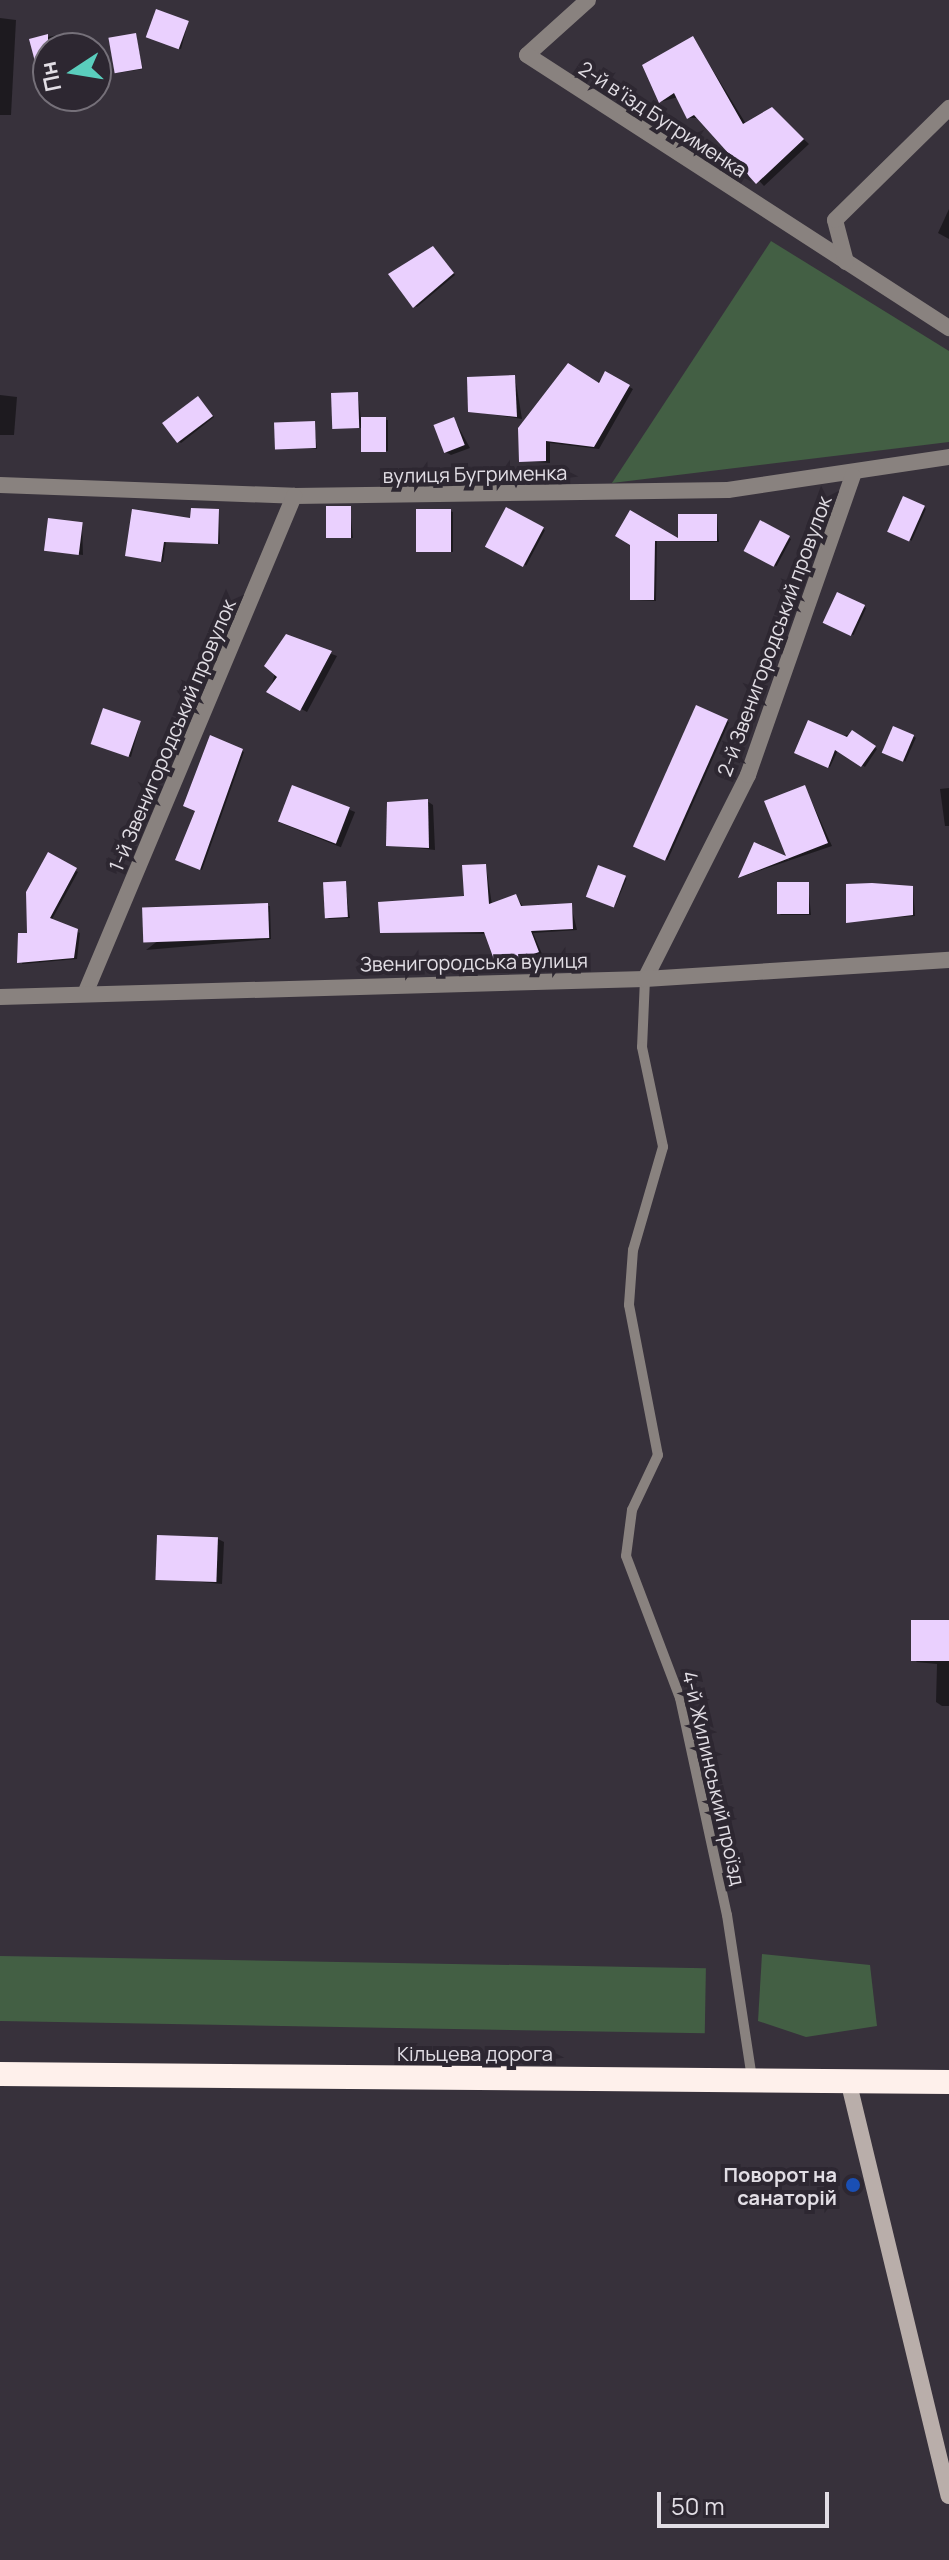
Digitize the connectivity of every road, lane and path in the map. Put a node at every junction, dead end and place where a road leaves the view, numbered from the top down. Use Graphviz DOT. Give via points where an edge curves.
graph roads {
  1 [pos="588,0"];
  2 [pos="949,108"];
  3 [pos="846,262"];
  4 [pos="949,328"];
  5 [pos="949,457"];
  6 [pos="853,476"];
  7 [pos="0,485"];
  8 [pos="294,496"];
  9 [pos="949,960"];
  10 [pos="645,979"];
  11 [pos="87,989"];
  12 [pos="0,997"];
  13 [pos="0,2074"];
  14 [pos="752,2079"];
  15 [pos="848,2080"];
  16 [pos="949,2082"];
  17 [pos="949,2496"];
  1 -- 3 [label="street, 2-й в'їзд Бугрименка" via="527,55"];
  2 -- 3 [label="street" via="835,220"];
  3 -- 4 [label="street"];
  5 -- 6 [label="street, вулиця Бугрименка"];
  6 -- 8 [label="street, вулиця Бугрименка" via="728,490"];
  6 -- 10 [label="street, 2-й Звенигородський провулок" via="748,775"];
  7 -- 8 [label="street, вулиця Бугрименка"];
  8 -- 11 [label="street, 1-й Звенигородський провулок"];
  9 -- 10 [label="street, Звенигородська вулиця"];
  10 -- 11 [label="street, Звенигородська вулиця"];
  10 -- 14 [label="lane, 4-й Жилинський проїзд" via="642,1047 663,1147 633,1250 629,1305 658,1455 632,1510 626,1556 680,1698 727,1915"];
  11 -- 12 [label="street, Звенигородська вулиця"];
  13 -- 14 [label="highway, Кільцева дорога"];
  14 -- 15 [label="highway, Кільцева дорога"];
  15 -- 16 [label="highway, Кільцева дорога"];
  15 -- 17 [label="street"];
}
